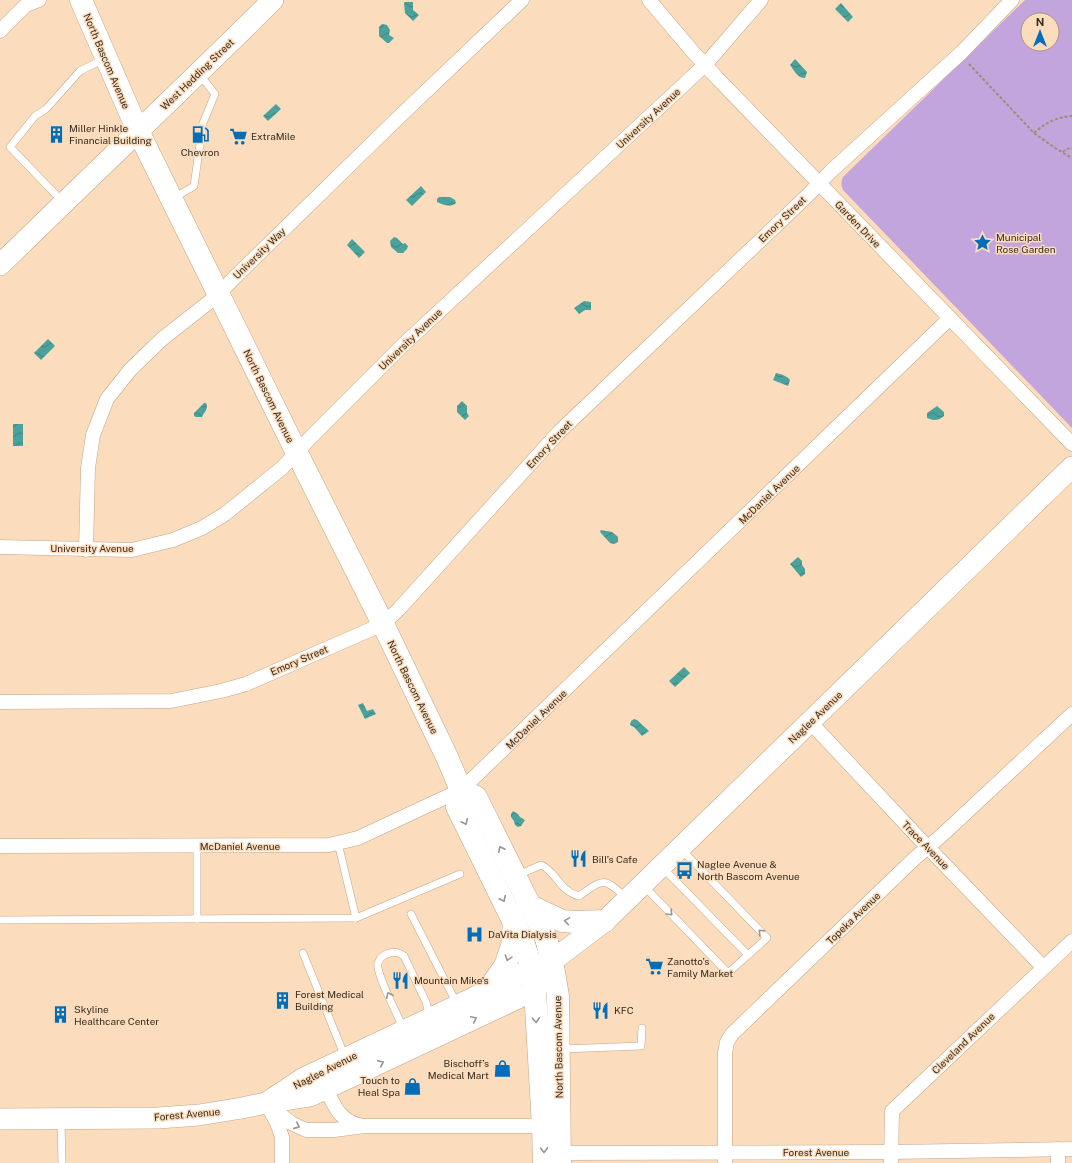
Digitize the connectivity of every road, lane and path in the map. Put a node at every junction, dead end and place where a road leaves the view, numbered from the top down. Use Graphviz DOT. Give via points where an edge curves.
graph roads {
  1 [pos="39,0"];
  2 [pos="81,0"];
  3 [pos="273,0"];
  4 [pos="522,0"];
  5 [pos="649,0"];
  6 [pos="761,0"];
  7 [pos="1012,0"];
  8 [pos="0,31"];
  9 [pos="106,58"];
  10 [pos="967,62"];
  11 [pos="705,65"];
  12 [pos="198,74"];
  13 [pos="1072,116"];
  14 [pos="138,131"];
  15 [pos="1034,133"];
  16 [pos="1072,148"];
  17 [pos="1063,152"];
  18 [pos="1072,158"];
  19 [pos="820,183"];
  20 [pos="171,200"];
  21 [pos="64,203"];
  22 [pos="0,265"];
  23 [pos="218,295"];
  24 [pos="950,318"];
  25 [pos="1072,444"];
  26 [pos="297,453"];
  27 [pos="1072,466"];
  28 [pos="0,547"];
  29 [pos="86,550"];
  30 [pos="383,624"];
  31 [pos="0,702"];
  32 [pos="1072,714"];
  33 [pos="810,722"];
  34 [pos="461,790"];
  35 [pos="338,844"];
  36 [pos="0,846"];
  37 [pos="197,846"];
  38 [pos="928,848"];
  39 [pos="680,849"];
  40 [pos="662,867"];
  41 [pos="460,874"];
  42 [pos="515,877"];
  43 [pos="643,885"];
  44 [pos="628,900"];
  45 [pos="528,905"];
  46 [pos="411,914"];
  47 [pos="356,918"];
  48 [pos="197,919"];
  49 [pos="0,920"];
  50 [pos="514,921"];
  51 [pos="605,921"];
  52 [pos="1072,941"];
  53 [pos="303,953"];
  54 [pos="748,955"];
  55 [pos="542,964"];
  56 [pos="1043,966"];
  57 [pos="488,990"];
  58 [pos="535,990"];
  59 [pos="457,1006"];
  60 [pos="430,1018"];
  61 [pos="642,1028"];
  62 [pos="404,1031"];
  63 [pos="559,1050"];
  64 [pos="346,1059"];
  65 [pos="326,1089"];
  66 [pos="266,1103"];
  67 [pos="0,1119"];
  68 [pos="61,1119"];
  69 [pos="365,1126"];
  70 [pos="543,1126"];
  71 [pos="1065,1149"];
  72 [pos="891,1157"];
  73 [pos="725,1158"];
  74 [pos="554,1160"];
  75 [pos="62,1163"];
  76 [pos="282,1163"];
  77 [pos="1058,1163"];
  1 -- 8 [label="street" via="26,5"];
  2 -- 9 [label="main road, North Bascom Avenue"];
  3 -- 12 [label="main road, West Hedding Street"];
  4 -- 23 [label="street, University Way"];
  5 -- 11 [label="street, Garden Drive"];
  6 -- 11 [label="street, University Avenue"];
  7 -- 19 [label="street, Emory Street" via="962,52"];
  9 -- 14 [label="main road, North Bascom Avenue"];
  9 -- 21 [label="lane" via="80,71 46,109 35,116 10,146"];
  10 -- 15 [label="path"];
  11 -- 19 [label="street, Garden Drive"];
  11 -- 26 [label="street, University Avenue" via="404,344"];
  12 -- 14 [label="main road, West Hedding Street"];
  12 -- 20 [label="lane" via="215,94 203,124 194,186"];
  13 -- 15 [label="path" via="1052,121"];
  14 -- 20 [label="main road, North Bascom Avenue"];
  14 -- 21 [label="main road, West Hedding Street"];
  15 -- 17 [label="path"];
  16 -- 17 [label="path"];
  17 -- 18 [label="path"];
  19 -- 24 [label="street, Garden Drive"];
  19 -- 30 [label="street, Emory Street" via="559,432"];
  20 -- 23 [label="main road, North Bascom Avenue"];
  21 -- 22 [label="main road, West Hedding Street"];
  23 -- 26 [label="main road, North Bascom Avenue"];
  23 -- 29 [label="street, University Way" via="162,339 130,370 107,399 93,435 88,468"];
  24 -- 25 [label="street, Garden Drive"];
  24 -- 34 [label="street, McDaniel Avenue"];
  26 -- 29 [label="street, University Avenue" via="225,514 202,528 173,540 132,550"];
  26 -- 30 [label="main road, North Bascom Avenue"];
  27 -- 33 [label="main road, Naglee Avenue"];
  28 -- 29 [label="street, University Avenue"];
  30 -- 31 [label="street, Emory Street" via="246,684 197,697 171,701"];
  30 -- 34 [label="main road, North Bascom Avenue"];
  32 -- 38 [label="street, Topeka Avenue"];
  33 -- 38 [label="street, Trace Avenue"];
  33 -- 39 [label="main road, Naglee Avenue"];
  34 -- 35 [label="street, McDaniel Avenue" via="358,838"];
  42 -- 34 [label="main road, North Bascom Avenue, one-way" via="476,797"];
  34 -- 50 [label="main road, North Bascom Avenue, one-way" via="458,807"];
  35 -- 37 [label="street, McDaniel Avenue"];
  35 -- 47 [label="lane"];
  36 -- 37 [label="street, McDaniel Avenue"];
  37 -- 48 [label="lane"];
  38 -- 56 [label="street, Trace Avenue"];
  38 -- 73 [label="street, Topeka Avenue" via="732,1034 724,1053"];
  39 -- 40 [label="main road, Naglee Avenue"];
  54 -- 39 [label="lane, one-way" via="767,938"];
  40 -- 43 [label="main road, Naglee Avenue"];
  40 -- 54 [label="lane"];
  41 -- 47 [label="lane"];
  42 -- 44 [label="lane" via="541,865 548,868 560,884 573,894 579,896 599,882 607,882"];
  42 -- 45 [label="main road, North Bascom Avenue"];
  43 -- 44 [label="main road, Naglee Avenue"];
  43 -- 54 [label="lane, one-way" via="728,973"];
  44 -- 51 [label="main road, Naglee Avenue"];
  51 -- 45 [label="main road, one-way" via="562,921"];
  45 -- 55 [label="main road, North Bascom Avenue" via="546,938"];
  46 -- 59 [label="lane"];
  47 -- 48 [label="lane"];
  48 -- 49 [label="lane"];
  50 -- 55 [label="main road, North Bascom Avenue" via="527,952"];
  50 -- 57 [label="main road, one-way" via="512,946 506,966"];
  51 -- 55 [label="main road, Naglee Avenue"];
  52 -- 56 [label="street, Cleveland Avenue"];
  53 -- 64 [label="lane"];
  55 -- 57 [label="main road, Naglee Avenue"];
  55 -- 58 [label="main road, North Bascom Avenue"];
  55 -- 63 [label="main road, North Bascom Avenue" via="558,996"];
  56 -- 72 [label="street, Cleveland Avenue" via="892,1111"];
  57 -- 59 [label="main road, Naglee Avenue"];
  65 -- 58 [label="main road, Naglee Avenue, one-way"];
  58 -- 70 [label="main road, North Bascom Avenue, one-way"];
  59 -- 60 [label="main road, Naglee Avenue"];
  60 -- 62 [label="main road, Naglee Avenue"];
  62 -- 60 [label="lane, one-way" via="379,974 378,963 381,957 391,952 404,956 426,1002"];
  61 -- 63 [label="lane" via="641,1046"];
  62 -- 64 [label="main road, Naglee Avenue"];
  63 -- 74 [label="main road, North Bascom Avenue"];
  64 -- 66 [label="main road, Naglee Avenue" via="304,1078"];
  65 -- 66 [label="main road, Naglee Avenue" via="310,1096"];
  65 -- 69 [label="street" via="335,1108 345,1119 351,1124"];
  66 -- 68 [label="main road, Forest Avenue" via="199,1115"];
  66 -- 69 [label="street, one-way" via="291,1123 306,1130"];
  66 -- 76 [label="street" via="282,1137"];
  67 -- 68 [label="main road, Forest Avenue"];
  68 -- 75 [label="lane"];
  69 -- 70 [label="street"];
  70 -- 74 [label="main road, North Bascom Avenue, one-way"];
  71 -- 72 [label="street, Forest Avenue"];
  71 -- 77 [label="street"];
  72 -- 73 [label="street, Forest Avenue"];
  73 -- 74 [label="street, Forest Avenue"];
}
